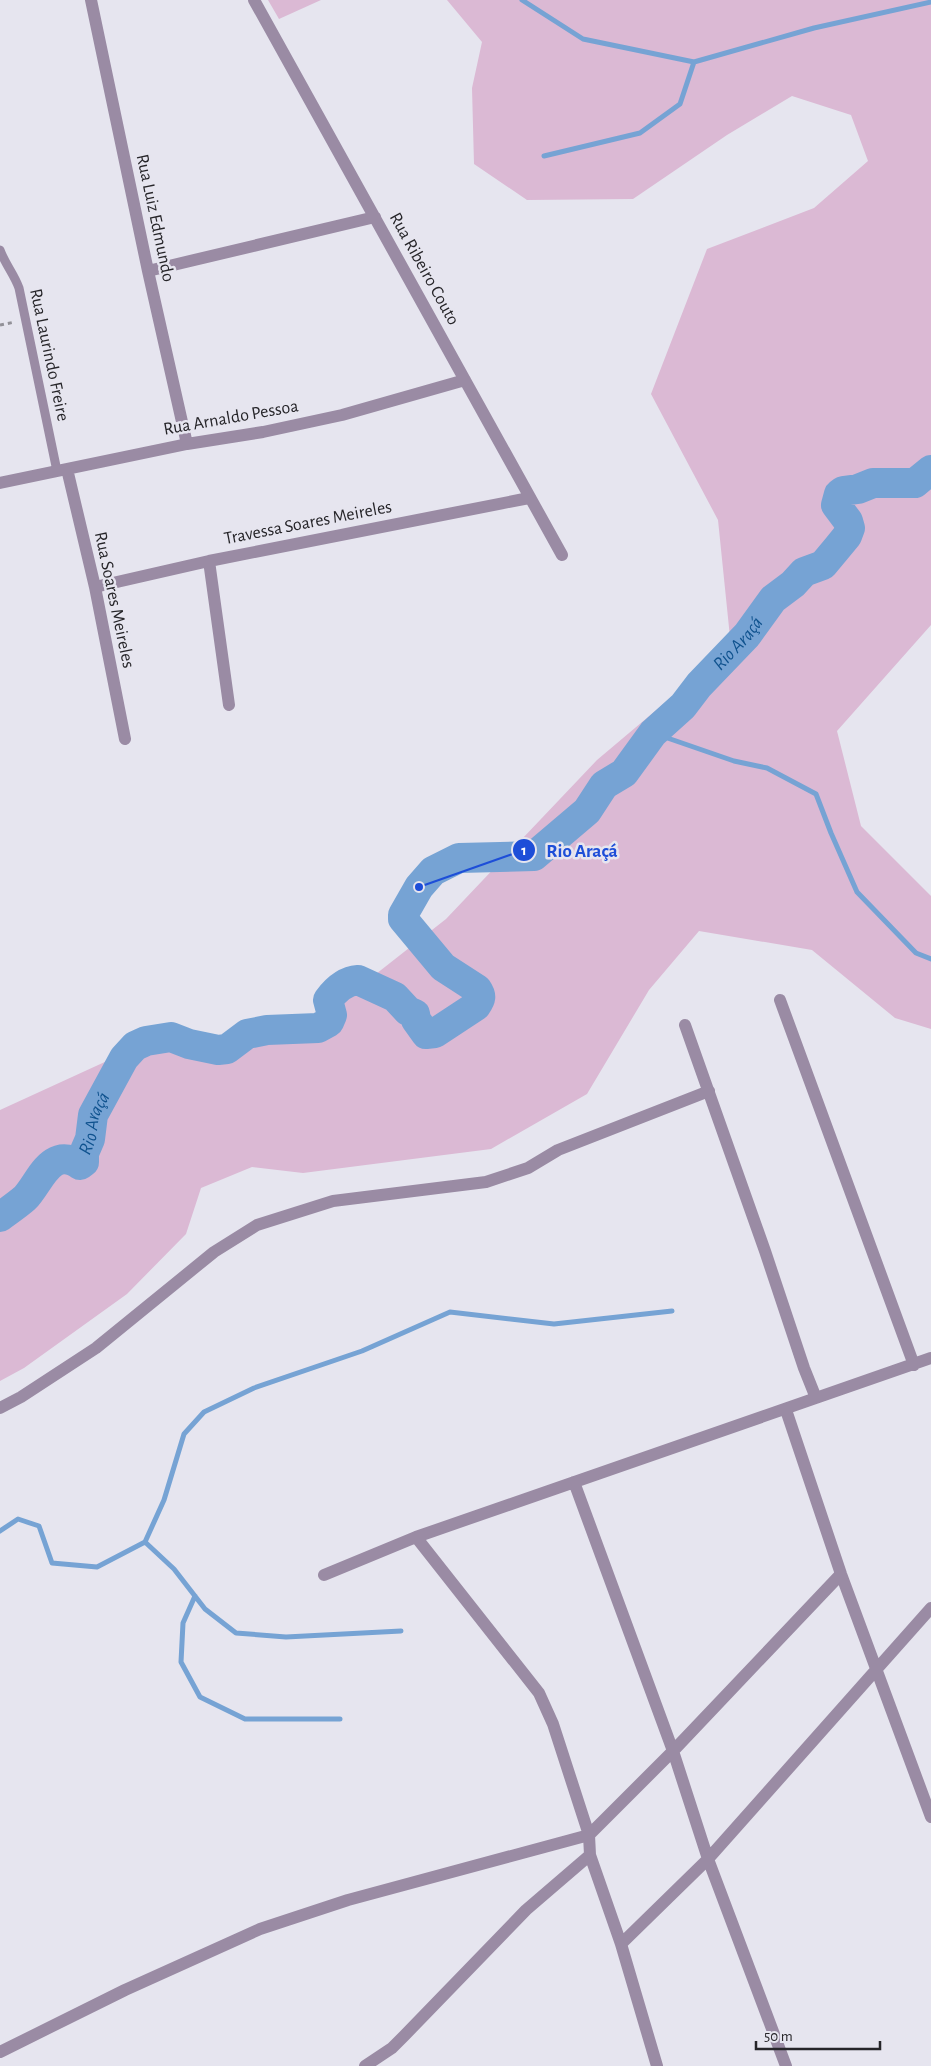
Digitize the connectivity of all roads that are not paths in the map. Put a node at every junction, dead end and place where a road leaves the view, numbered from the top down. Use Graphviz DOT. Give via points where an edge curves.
graph roads {
  1 [pos="91,0"];
  2 [pos="254,0"];
  3 [pos="375,217"];
  4 [pos="0,250"];
  5 [pos="148,271"];
  6 [pos="465,380"];
  7 [pos="187,444"];
  8 [pos="62,470"];
  9 [pos="0,483"];
  10 [pos="529,498"];
  11 [pos="562,555"];
  12 [pos="209,561"];
  13 [pos="95,587"];
  14 [pos="229,705"];
  15 [pos="125,739"];
  16 [pos="780,1000"];
  17 [pos="685,1025"];
  18 [pos="708,1091"];
  19 [pos="931,1358"];
  20 [pos="914,1365"];
  21 [pos="816,1398"];
  22 [pos="0,1408"];
  23 [pos="786,1410"];
  24 [pos="574,1482"];
  25 [pos="416,1537"];
  26 [pos="841,1574"];
  27 [pos="324,1575"];
  28 [pos="931,1608"];
  29 [pos="878,1670"];
  30 [pos="673,1751"];
  31 [pos="931,1817"];
  32 [pos="589,1835"];
  33 [pos="590,1855"];
  34 [pos="708,1859"];
  35 [pos="621,1944"];
  36 [pos="0,2052"];
  37 [pos="365,2066"];
  38 [pos="657,2066"];
  39 [pos="786,2066"];
  1 -- 5 [label="street, Rua Luiz Edmundo"];
  2 -- 3 [label="street, Rua Ribeiro Couto"];
  3 -- 5 [label="street"];
  3 -- 6 [label="street, Rua Ribeiro Couto"];
  4 -- 8 [label="lane, Rua Laurindo Freire" via="19,288"];
  5 -- 7 [label="street, Rua Luiz Edmundo"];
  6 -- 7 [label="street, Rua Arnaldo Pessoa" via="342,415"];
  6 -- 10 [label="street, Rua Ribeiro Couto"];
  7 -- 8 [label="street, Rua Arnaldo Pessoa"];
  8 -- 9 [label="street, Rua Arnaldo Pessoa"];
  8 -- 13 [label="street, Rua Soares Meireles"];
  10 -- 11 [label="street, Rua Ribeiro Couto"];
  10 -- 12 [label="street, Travessa Soares Meireles"];
  12 -- 13 [label="street, Travessa Soares Meireles"];
  12 -- 14 [label="street"];
  13 -- 15 [label="street, Rua Soares Meireles"];
  16 -- 20 [label="street"];
  17 -- 18 [label="street"];
  18 -- 21 [label="street"];
  18 -- 22 [label="street" via="558,1150 528,1168 486,1182 333,1201 257,1225 214,1252 96,1348"];
  19 -- 20 [label="street"];
  20 -- 21 [label="street"];
  21 -- 23 [label="street"];
  23 -- 24 [label="street"];
  23 -- 26 [label="street"];
  24 -- 25 [label="street"];
  24 -- 30 [label="street"];
  25 -- 27 [label="street"];
  25 -- 32 [label="street" via="539,1693 553,1724"];
  26 -- 29 [label="street"];
  26 -- 30 [label="street"];
  28 -- 29 [label="street"];
  29 -- 31 [label="street"];
  29 -- 34 [label="street"];
  30 -- 32 [label="street"];
  30 -- 34 [label="street"];
  32 -- 33 [label="street"];
  32 -- 36 [label="street" via="348,1900 260,1929"];
  33 -- 35 [label="street"];
  33 -- 37 [label="street" via="526,1910 392,2048"];
  34 -- 35 [label="street"];
  34 -- 39 [label="street"];
  35 -- 38 [label="street"];
}
